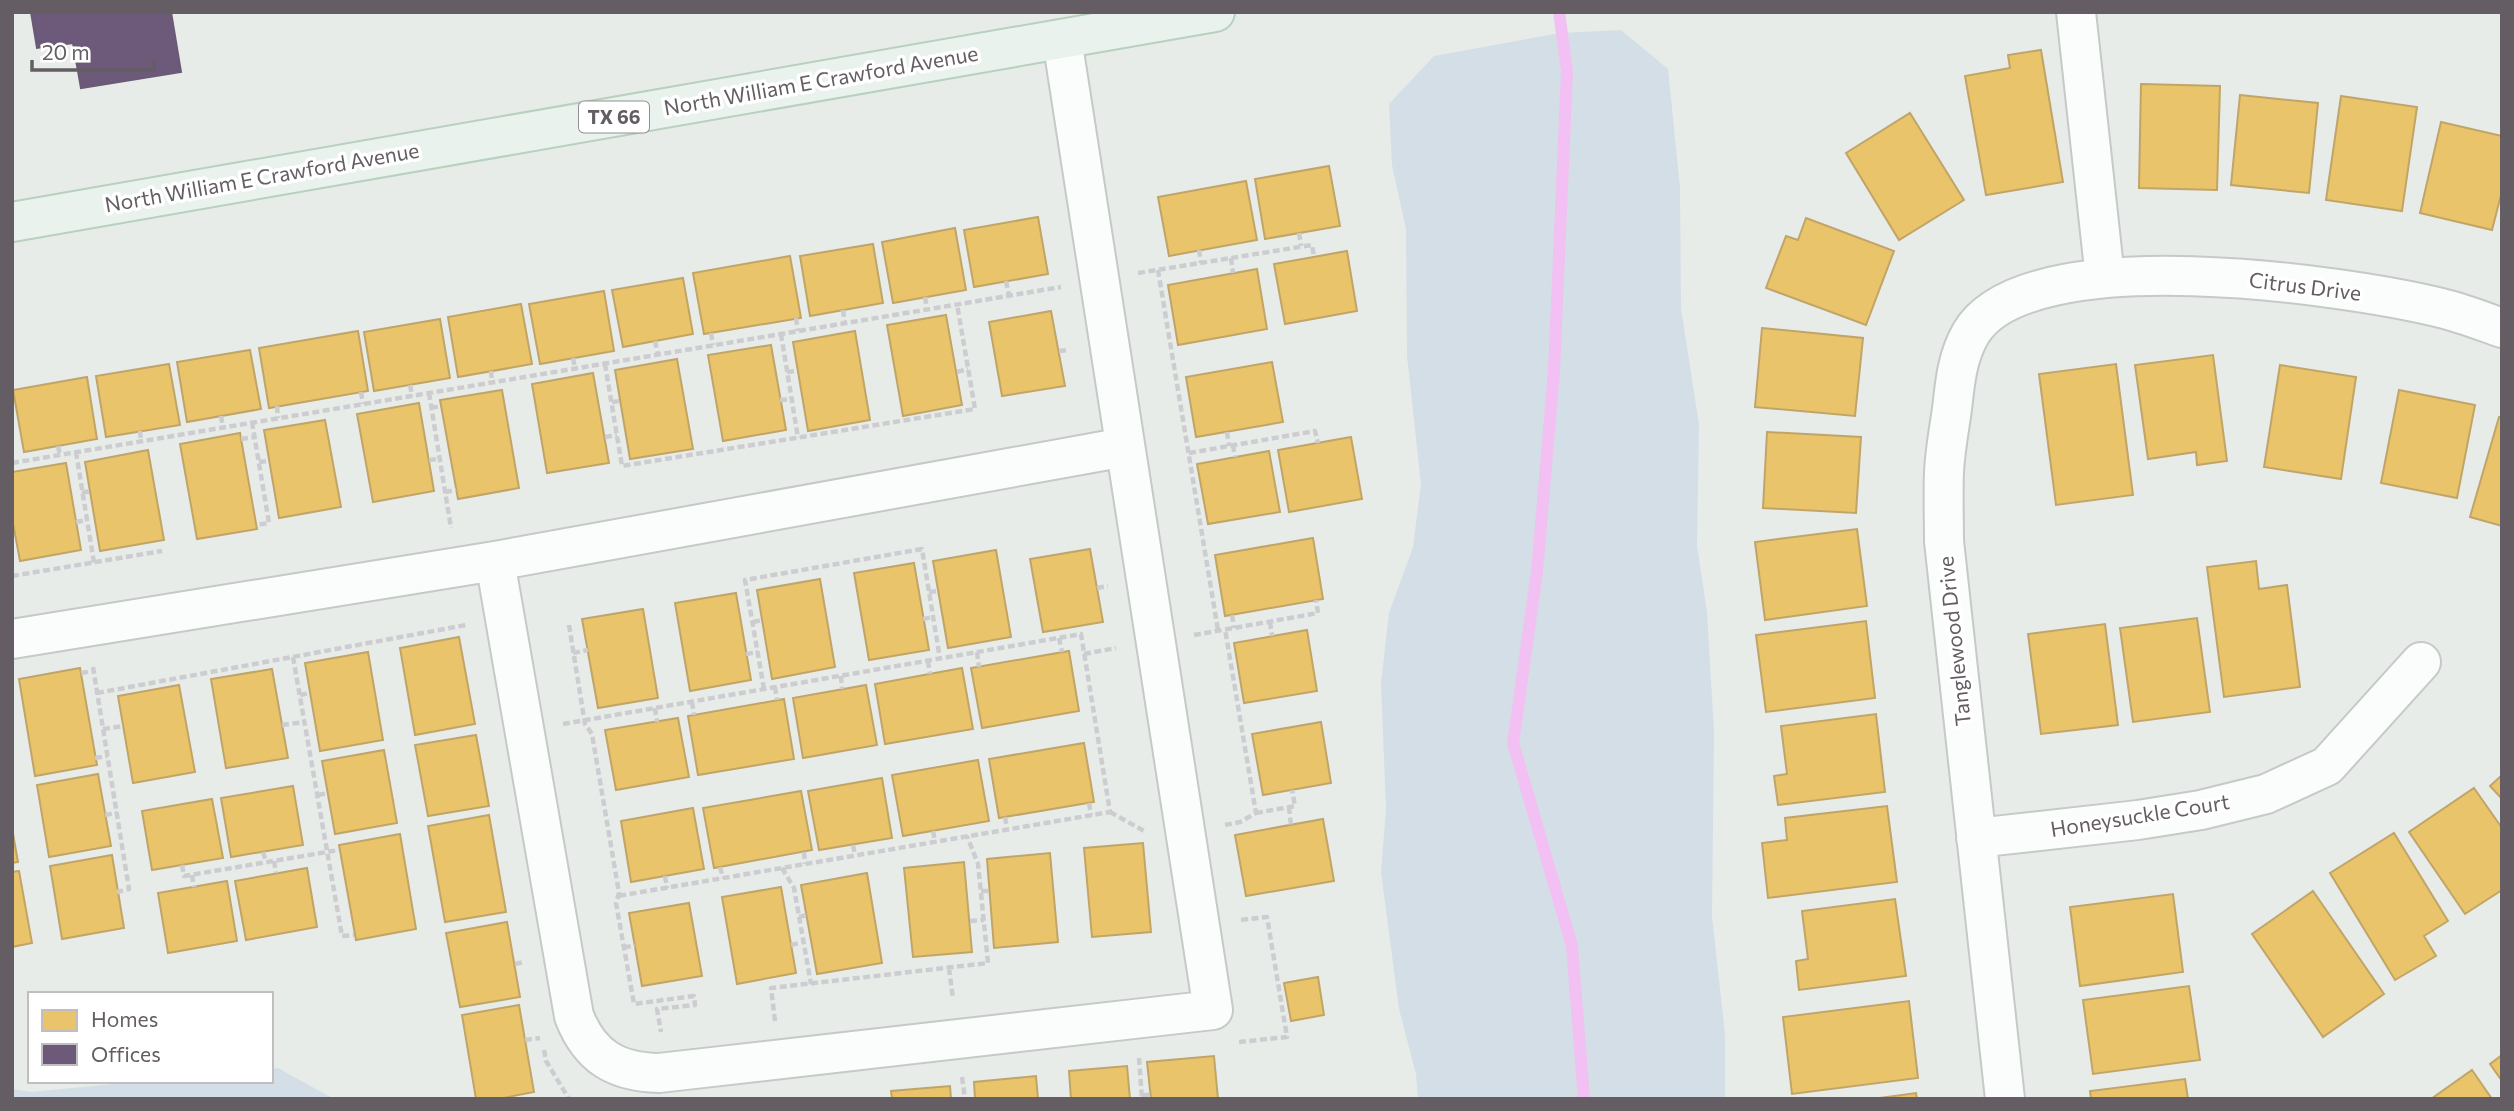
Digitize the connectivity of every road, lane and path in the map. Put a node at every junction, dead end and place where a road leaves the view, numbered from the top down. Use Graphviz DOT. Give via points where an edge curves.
graph roads {
  1 [pos="1215,12"];
  2 [pos="2076,12"];
  3 [pos="1062,39"];
  4 [pos="12,222"];
  5 [pos="1298,233"];
  6 [pos="1301,246"];
  7 [pos="1199,250"];
  8 [pos="1314,257"];
  9 [pos="1231,258"];
  10 [pos="1201,263"];
  11 [pos="1158,270"];
  12 [pos="1233,273"];
  13 [pos="2105,278"];
  14 [pos="1100,280"];
  15 [pos="1006,281"];
  16 [pos="1009,296"];
  17 [pos="925,297"];
  18 [pos="957,304"];
  19 [pos="927,309"];
  20 [pos="843,310"];
  21 [pos="796,318"];
  22 [pos="845,323"];
  23 [pos="2502,328"];
  24 [pos="798,331"];
  25 [pos="711,333"];
  26 [pos="780,334"];
  27 [pos="655,341"];
  28 [pos="713,345"];
  29 [pos="1070,349"];
  30 [pos="1059,351"];
  31 [pos="657,355"];
  32 [pos="573,358"];
  33 [pos="605,364"];
  34 [pos="575,368"];
  35 [pos="968,369"];
  36 [pos="491,371"];
  37 [pos="797,371"];
  38 [pos="787,372"];
  39 [pos="957,372"];
  40 [pos="492,382"];
  41 [pos="410,385"];
  42 [pos="361,392"];
  43 [pos="412,396"];
  44 [pos="792,399"];
  45 [pos="780,400"];
  46 [pos="620,401"];
  47 [pos="612,402"];
  48 [pos="363,404"];
  49 [pos="277,406"];
  50 [pos="441,406"];
  51 [pos="431,408"];
  52 [pos="221,416"];
  53 [pos="278,418"];
  54 [pos="252,422"];
  55 [pos="223,428"];
  56 [pos="140,431"];
  57 [pos="1227,432"];
  58 [pos="617,435"];
  59 [pos="605,436"];
  60 [pos="255,437"];
  61 [pos="798,438"];
  62 [pos="241,439"];
  63 [pos="141,441"];
  64 [pos="1318,443"];
  65 [pos="1231,445"];
  66 [pos="58,446"];
  67 [pos="1125,447"];
  68 [pos="76,452"];
  69 [pos="1189,453"];
  70 [pos="60,455"];
  71 [pos="1235,457"];
  72 [pos="439,459"];
  73 [pos="429,460"];
  74 [pos="270,461"];
  75 [pos="259,462"];
  76 [pos="12,463"];
  77 [pos="456,490"];
  78 [pos="90,491"];
  79 [pos="445,492"];
  80 [pos="82,493"];
  81 [pos="87,520"];
  82 [pos="76,522"];
  83 [pos="256,525"];
  84 [pos="162,551"];
  85 [pos="495,561"];
  86 [pos="94,562"];
  87 [pos="12,576"];
  88 [pos="1109,586"];
  89 [pos="1097,588"];
  90 [pos="939,591"];
  91 [pos="929,592"];
  92 [pos="1316,600"];
  93 [pos="1232,615"];
  94 [pos="933,617"];
  95 [pos="923,619"];
  96 [pos="762,621"];
  97 [pos="753,622"];
  98 [pos="1270,622"];
  99 [pos="470,624"];
  100 [pos="569,625"];
  101 [pos="1234,628"];
  102 [pos="1225,629"];
  103 [pos="1218,631"];
  104 [pos="1272,636"];
  105 [pos="1059,638"];
  106 [pos="12,639"];
  107 [pos="1156,641"];
  108 [pos="588,650"];
  109 [pos="758,652"];
  110 [pos="1062,652"];
  111 [pos="573,653"];
  112 [pos="976,653"];
  113 [pos="746,654"];
  114 [pos="1084,654"];
  115 [pos="293,657"];
  116 [pos="940,659"];
  117 [pos="928,661"];
  118 [pos="92,662"];
  119 [pos="2421,662"];
  120 [pos="979,667"];
  121 [pos="93,671"];
  122 [pos="81,673"];
  123 [pos="930,674"];
  124 [pos="841,676"];
  125 [pos="775,687"];
  126 [pos="764,689"];
  127 [pos="842,689"];
  128 [pos="97,693"];
  129 [pos="310,693"];
  130 [pos="300,695"];
  131 [pos="778,700"];
  132 [pos="692,702"];
  133 [pos="655,708"];
  134 [pos="694,715"];
  135 [pos="584,720"];
  136 [pos="305,722"];
  137 [pos="657,722"];
  138 [pos="123,726"];
  139 [pos="282,726"];
  140 [pos="103,729"];
  141 [pos="526,730"];
  142 [pos="107,756"];
  143 [pos="96,758"];
  144 [pos="1292,790"];
  145 [pos="328,793"];
  146 [pos="318,795"];
  147 [pos="1089,803"];
  148 [pos="1289,807"];
  149 [pos="117,813"];
  150 [pos="1256,813"];
  151 [pos="105,815"];
  152 [pos="1091,815"];
  153 [pos="1005,817"];
  154 [pos="1291,825"];
  155 [pos="1007,829"];
  156 [pos="933,831"];
  157 [pos="967,836"];
  158 [pos="1227,838"];
  159 [pos="1976,838"];
  160 [pos="935,842"];
  161 [pos="852,845"];
  162 [pos="339,850"];
  163 [pos="263,852"];
  164 [pos="327,852"];
  165 [pos="804,852"];
  166 [pos="855,855"];
  167 [pos="274,861"];
  168 [pos="266,862"];
  169 [pos="805,864"];
  170 [pos="182,865"];
  171 [pos="720,867"];
  172 [pos="782,868"];
  173 [pos="276,873"];
  174 [pos="192,875"];
  175 [pos="665,876"];
  176 [pos="723,878"];
  177 [pos="194,887"];
  178 [pos="667,888"];
  179 [pos="981,891"];
  180 [pos="990,891"];
  181 [pos="117,892"];
  182 [pos="618,896"];
  183 [pos="1238,907"];
  184 [pos="807,915"];
  185 [pos="799,917"];
  186 [pos="984,920"];
  187 [pos="970,921"];
  188 [pos="354,934"];
  189 [pos="804,942"];
  190 [pos="791,945"];
  191 [pos="635,946"];
  192 [pos="624,947"];
  193 [pos="811,984"];
  194 [pos="541,1037"];
  195 [pos="525,1040"];
  196 [pos="1233,1043"];
  197 [pos="1138,1054"];
  198 [pos="779,1059"];
  199 [pos="667,1072"];
  200 [pos="1150,1095"];
  201 [pos="1142,1097"];
  202 [pos="2005,1099"];
  1 -- 3 [label="main road, North William E Crawford Avenue / TX 66"];
  2 -- 13 [label="street"];
  3 -- 4 [label="main road, North William E Crawford Avenue / TX 66"];
  3 -- 14 [label="street"];
  5 -- 6 [label="path"];
  6 -- 8 [label="path" via="1312,245"];
  6 -- 9 [label="path"];
  7 -- 10 [label="path"];
  9 -- 10 [label="path"];
  9 -- 12 [label="path"];
  10 -- 11 [label="path"];
  11 -- 14 [label="path"];
  11 -- 69 [label="path"];
  13 -- 23 [label="street, Citrus Drive" via="2198,276 2300,283 2441,308"];
  13 -- 159 [label="street, Tanglewood Drive" via="2030,292 1998,307 1972,331 1957,363 1944,473 1944,541"];
  14 -- 16 [label="path"];
  14 -- 67 [label="street"];
  15 -- 16 [label="path"];
  16 -- 18 [label="path"];
  17 -- 19 [label="path"];
  18 -- 19 [label="path"];
  18 -- 35 [label="path"];
  19 -- 22 [label="path"];
  20 -- 22 [label="path"];
  21 -- 24 [label="path"];
  22 -- 24 [label="path"];
  24 -- 26 [label="path"];
  25 -- 28 [label="path"];
  26 -- 28 [label="path"];
  26 -- 38 [label="path"];
  27 -- 31 [label="path"];
  28 -- 31 [label="path"];
  29 -- 30 [label="path"];
  31 -- 33 [label="path"];
  32 -- 34 [label="path"];
  33 -- 34 [label="path"];
  33 -- 47 [label="path"];
  34 -- 40 [label="path"];
  35 -- 39 [label="path"];
  35 -- 61 [label="path" via="975,409"];
  36 -- 40 [label="path"];
  37 -- 38 [label="path"];
  38 -- 44 [label="path"];
  40 -- 43 [label="path"];
  41 -- 43 [label="path"];
  42 -- 48 [label="path"];
  43 -- 48 [label="path"];
  44 -- 45 [label="path"];
  44 -- 61 [label="path"];
  46 -- 47 [label="path"];
  47 -- 58 [label="path"];
  48 -- 53 [label="path"];
  49 -- 53 [label="path"];
  50 -- 51 [label="path"];
  52 -- 55 [label="path"];
  53 -- 54 [label="path"];
  54 -- 55 [label="path"];
  54 -- 60 [label="path"];
  55 -- 63 [label="path"];
  56 -- 63 [label="path"];
  57 -- 65 [label="path"];
  58 -- 59 [label="path"];
  58 -- 61 [label="path" via="622,466"];
  60 -- 62 [label="path"];
  60 -- 75 [label="path"];
  63 -- 68 [label="path"];
  64 -- 65 [label="path" via="1315,431"];
  65 -- 69 [label="path"];
  65 -- 71 [label="path"];
  66 -- 70 [label="path"];
  67 -- 85 [label="street"];
  67 -- 107 [label="street"];
  68 -- 70 [label="path"];
  68 -- 80 [label="path"];
  69 -- 103 [label="path"];
  70 -- 76 [label="path"];
  72 -- 73 [label="path"];
  74 -- 75 [label="path"];
  75 -- 83 [label="path" via="269,523"];
  77 -- 79 [label="path"];
  78 -- 80 [label="path"];
  80 -- 81 [label="path"];
  81 -- 82 [label="path"];
  81 -- 86 [label="path"];
  84 -- 86 [label="path"];
  85 -- 106 [label="street"];
  85 -- 141 [label="street"];
  86 -- 87 [label="path"];
  88 -- 89 [label="path"];
  90 -- 91 [label="path"];
  91 -- 94 [label="path"];
  91 -- 97 [label="path" via="922,549 745,580"];
  92 -- 98 [label="path" via="1318,613"];
  93 -- 101 [label="path"];
  94 -- 95 [label="path"];
  94 -- 116 [label="path"];
  96 -- 97 [label="path"];
  97 -- 109 [label="path"];
  98 -- 101 [label="path"];
  98 -- 104 [label="path"];
  99 -- 115 [label="path"];
  100 -- 111 [label="path"];
  101 -- 102 [label="path"];
  102 -- 103 [label="path"];
  102 -- 150 [label="path"];
  103 -- 107 [label="path"];
  105 -- 110 [label="path"];
  105 -- 112 [label="path"];
  105 -- 114 [label="path" via="1081,634"];
  107 -- 114 [label="path"];
  107 -- 198 [label="street" via="1213,1010"];
  108 -- 111 [label="path"];
  109 -- 113 [label="path"];
  109 -- 126 [label="path"];
  111 -- 135 [label="path"];
  112 -- 116 [label="path"];
  112 -- 120 [label="path"];
  114 -- 152 [label="path" via="1110,812"];
  115 -- 128 [label="path"];
  115 -- 130 [label="path"];
  116 -- 117 [label="path"];
  117 -- 123 [label="path"];
  117 -- 124 [label="path"];
  118 -- 121 [label="path"];
  119 -- 159 [label="street, Honeysuckle Court" via="2327,765 2266,794 2138,820"];
  121 -- 122 [label="path"];
  121 -- 128 [label="path"];
  124 -- 125 [label="path"];
  124 -- 127 [label="path"];
  125 -- 126 [label="path"];
  125 -- 131 [label="path"];
  126 -- 132 [label="path"];
  128 -- 140 [label="path"];
  129 -- 130 [label="path"];
  130 -- 136 [label="path"];
  132 -- 133 [label="path"];
  132 -- 134 [label="path"];
  133 -- 135 [label="path"];
  133 -- 137 [label="path"];
  135 -- 141 [label="path"];
  135 -- 182 [label="path" via="592,734"];
  136 -- 139 [label="path"];
  136 -- 146 [label="path"];
  138 -- 140 [label="path"];
  140 -- 142 [label="path"];
  141 -- 199 [label="street" via="580,1031 604,1059 621,1068"];
  142 -- 143 [label="path"];
  142 -- 149 [label="path"];
  144 -- 148 [label="path" via="1295,806"];
  145 -- 146 [label="path"];
  146 -- 164 [label="path"];
  147 -- 152 [label="path"];
  148 -- 150 [label="path"];
  148 -- 154 [label="path"];
  149 -- 151 [label="path"];
  149 -- 181 [label="path" via="129,889"];
  150 -- 158 [label="path" via="1225,824"];
  152 -- 155 [label="path"];
  153 -- 155 [label="path"];
  155 -- 157 [label="path"];
  156 -- 160 [label="path"];
  157 -- 160 [label="path"];
  157 -- 179 [label="path" via="978,863"];
  159 -- 202 [label="street, Tanglewood Drive"];
  160 -- 166 [label="path"];
  161 -- 166 [label="path"];
  162 -- 164 [label="path"];
  163 -- 168 [label="path"];
  164 -- 167 [label="path"];
  164 -- 188 [label="path" via="342,936"];
  165 -- 169 [label="path"];
  166 -- 169 [label="path"];
  167 -- 168 [label="path"];
  167 -- 173 [label="path"];
  168 -- 174 [label="path"];
  169 -- 172 [label="path"];
  170 -- 174 [label="path" via="184,876"];
  171 -- 176 [label="path"];
  172 -- 176 [label="path"];
  172 -- 185 [label="path" via="794,888"];
  174 -- 177 [label="path"];
  175 -- 178 [label="path"];
  176 -- 178 [label="path"];
  178 -- 182 [label="path"];
  179 -- 180 [label="path"];
  179 -- 186 [label="path"];
  182 -- 192 [label="path"];
  183 -- 196 [label="path" via="1240,921 1267,917 1287,1037"];
  184 -- 185 [label="path"];
  185 -- 189 [label="path"];
  186 -- 187 [label="path"];
  186 -- 193 [label="path" via="988,963"];
  189 -- 190 [label="path"];
  189 -- 193 [label="path"];
  191 -- 192 [label="path"];
  192 -- 199 [label="path" via="634,1004 694,996 695,1005 657,1009"];
  193 -- 198 [label="path" via="771,988"];
  194 -- 195 [label="path"];
  197 -- 201 [label="path"];
  198 -- 199 [label="street"];
  200 -- 201 [label="path"];
}
